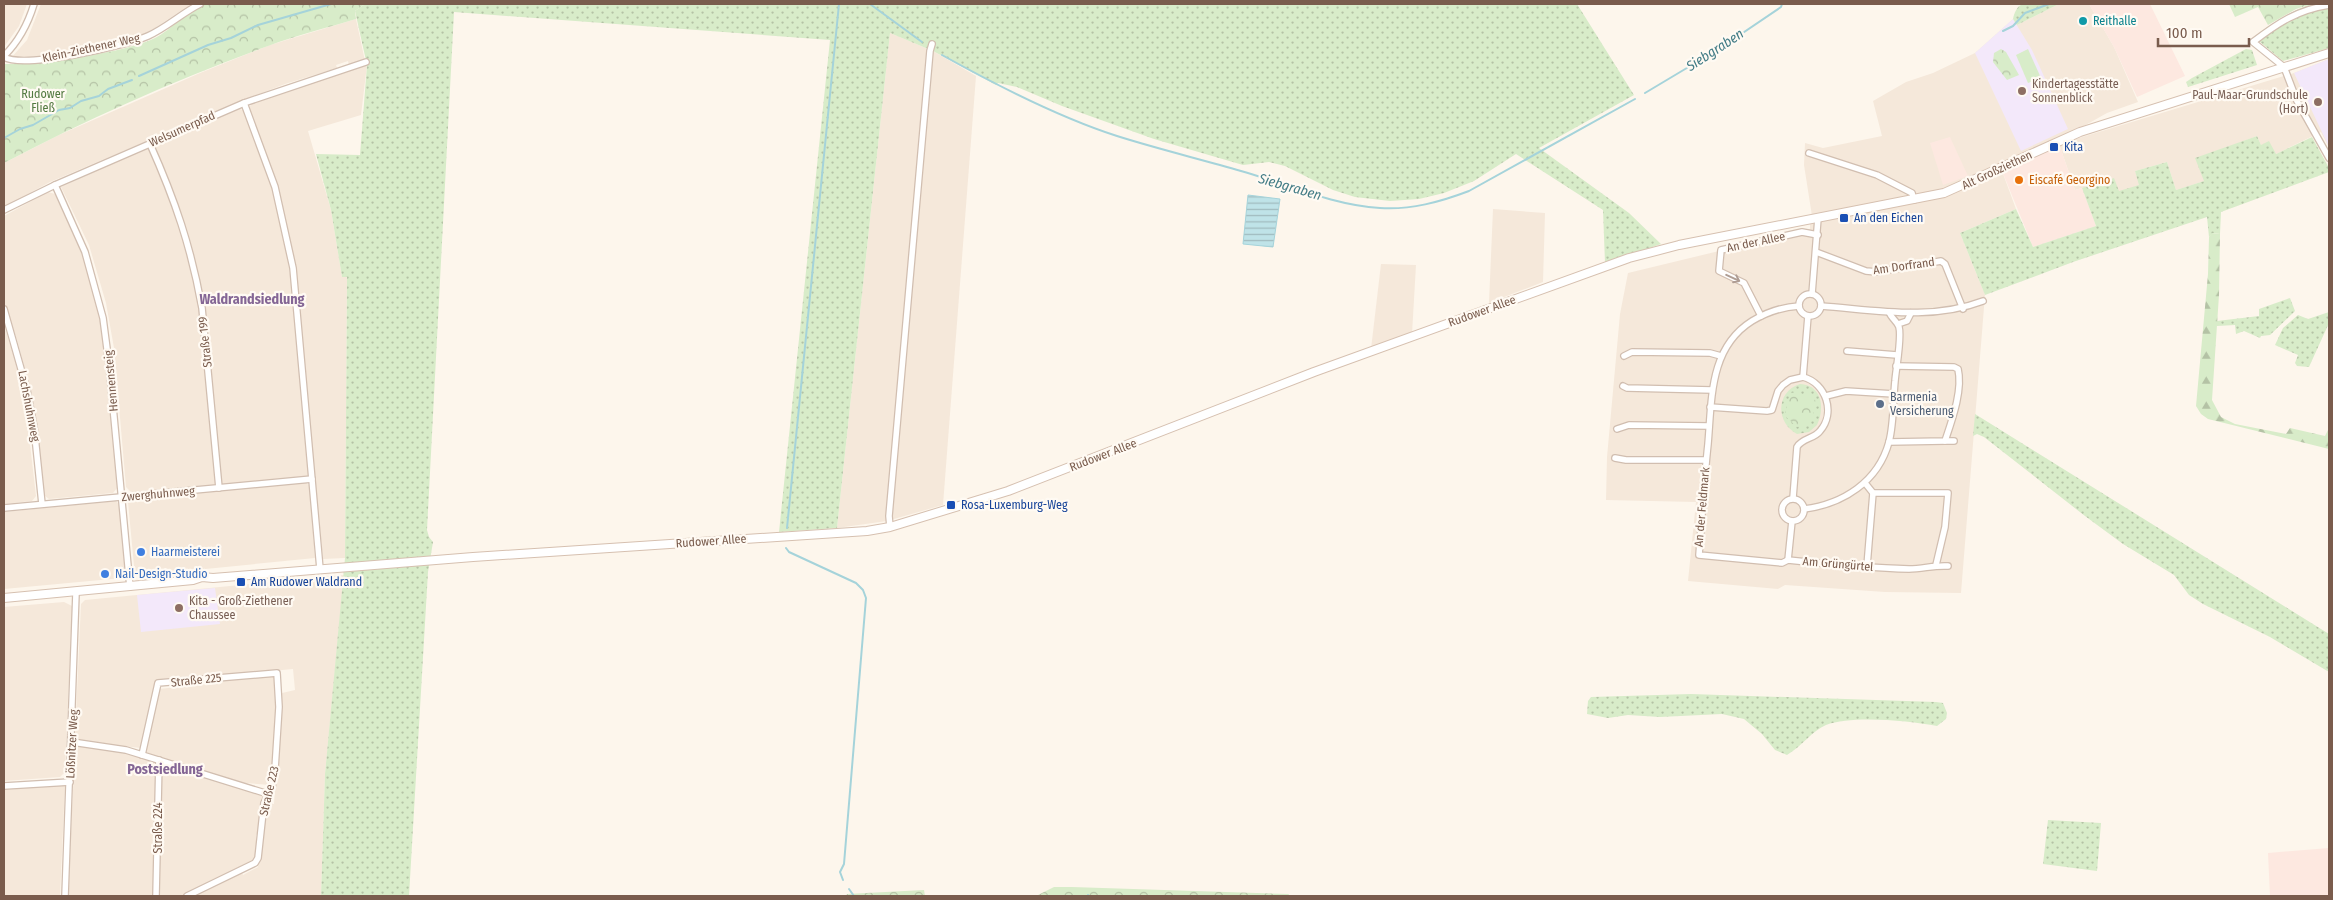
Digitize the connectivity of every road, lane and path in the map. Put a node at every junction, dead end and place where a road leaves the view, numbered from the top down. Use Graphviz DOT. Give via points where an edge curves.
graph roads {
  1 [pos="34,4"];
  2 [pos="200,4"];
  3 [pos="2329,5"];
  4 [pos="932,44"];
  5 [pos="2329,54"];
  6 [pos="4,57"];
  7 [pos="366,62"];
  8 [pos="2284,68"];
  9 [pos="244,103"];
  10 [pos="150,144"];
  11 [pos="1809,152"];
  12 [pos="2329,158"];
  13 [pos="54,185"];
  14 [pos="1914,200"];
  15 [pos="4,210"];
  16 [pos="1818,218"];
  17 [pos="1818,235"];
  18 [pos="1816,252"];
  19 [pos="1812,294"];
  20 [pos="1983,302"];
  21 [pos="1799,306"];
  22 [pos="1820,306"];
  23 [pos="4,309"];
  24 [pos="1964,309"];
  25 [pos="1888,312"];
  26 [pos="1911,313"];
  27 [pos="1761,316"];
  28 [pos="1808,316"];
  29 [pos="1898,324"];
  30 [pos="1847,351"];
  31 [pos="1897,355"];
  32 [pos="1624,356"];
  33 [pos="1721,356"];
  34 [pos="1896,366"];
  35 [pos="1803,377"];
  36 [pos="1623,386"];
  37 [pos="1712,390"];
  38 [pos="1894,394"];
  39 [pos="1826,396"];
  40 [pos="1710,407"];
  41 [pos="1709,426"];
  42 [pos="1617,430"];
  43 [pos="1945,441"];
  44 [pos="1954,441"];
  45 [pos="1889,442"];
  46 [pos="1615,458"];
  47 [pos="1706,460"];
  48 [pos="312,480"];
  49 [pos="1864,483"];
  50 [pos="218,488"];
  51 [pos="1873,493"];
  52 [pos="121,497"];
  53 [pos="1793,498"];
  54 [pos="42,504"];
  55 [pos="4,508"];
  56 [pos="1804,508"];
  57 [pos="1792,521"];
  58 [pos="890,527"];
  59 [pos="1698,554"];
  60 [pos="1788,560"];
  61 [pos="1936,565"];
  62 [pos="1867,566"];
  63 [pos="1948,566"];
  64 [pos="320,569"];
  65 [pos="130,587"];
  66 [pos="76,593"];
  67 [pos="4,598"];
  68 [pos="277,673"];
  69 [pos="72,742"];
  70 [pos="142,755"];
  71 [pos="159,760"];
  72 [pos="70,782"];
  73 [pos="4,786"];
  74 [pos="268,794"];
  75 [pos="65,896"];
  76 [pos="156,896"];
  77 [pos="187,896"];
  1 -- 6 [label="street" via="21,34"];
  2 -- 6 [label="street, Klein-Ziethener Weg" via="149,36 90,52 16,62"];
  3 -- 8 [label="street" via="2307,9 2253,42"];
  4 -- 58 [label="street"];
  5 -- 8 [label="street, Alt Großziethen"];
  7 -- 9 [label="street, Welsumerpfad"];
  8 -- 12 [label="street"];
  8 -- 14 [label="street, Alt Großziethen" via="2080,132 1962,187"];
  9 -- 10 [label="street, Welsumerpfad"];
  9 -- 48 [label="street" via="270,172 288,237"];
  10 -- 13 [label="street, Welsumerpfad"];
  10 -- 50 [label="street, Straße 199" via="186,233 197,281"];
  11 -- 14 [label="street" via="1877,175 1912,193"];
  13 -- 15 [label="street, Welsumerpfad"];
  13 -- 52 [label="street, Hennensteig" via="85,252 99,300 107,343"];
  14 -- 16 [label="street, Alt Großziethen"];
  16 -- 17 [label="street"];
  16 -- 58 [label="street, Rudower Allee" via="1628,258 1314,372 1008,491"];
  17 -- 18 [label="street"];
  17 -- 27 [label="street, An der Allee, one-way" via="1802,232 1721,250 1718,271 1744,283"];
  18 -- 19 [label="street"];
  18 -- 24 [label="street, Am Dorfrand" via="1877,272 1942,261"];
  19 -- 21 [label="street" via="1802,297"];
  19 -- 22 [label="street"];
  20 -- 24 [label="street"];
  21 -- 27 [label="street, An der Feldmark"];
  21 -- 28 [label="street" via="1801,312"];
  22 -- 25 [label="street"];
  22 -- 28 [label="street" via="1818,312"];
  23 -- 54 [label="street, Lachshuhnweg" via="27,390"];
  24 -- 26 [label="street"];
  25 -- 26 [label="street"];
  25 -- 29 [label="street"];
  26 -- 29 [label="street" via="1907,321"];
  27 -- 33 [label="street, An der Feldmark" via="1736,335"];
  28 -- 35 [label="street"];
  29 -- 31 [label="street"];
  30 -- 31 [label="street"];
  31 -- 34 [label="street"];
  32 -- 33 [label="street" via="1632,352 1710,353"];
  33 -- 37 [label="street, An der Feldmark"];
  34 -- 38 [label="street"];
  34 -- 43 [label="street" via="1958,368 1957,399"];
  35 -- 39 [label="street" via="1820,386"];
  35 -- 40 [label="street" via="1783,385 1772,410"];
  36 -- 37 [label="street"];
  37 -- 40 [label="street, An der Feldmark"];
  38 -- 39 [label="street" via="1846,391"];
  38 -- 45 [label="street"];
  39 -- 53 [label="street" via="1824,426 1814,437 1797,447"];
  40 -- 41 [label="street, An der Feldmark"];
  41 -- 42 [label="street" via="1629,425"];
  41 -- 47 [label="street, An der Feldmark"];
  43 -- 44 [label="street"];
  43 -- 45 [label="street"];
  45 -- 49 [label="street" via="1878,468"];
  46 -- 47 [label="street, An der Feldmark"];
  47 -- 59 [label="street, An der Feldmark"];
  48 -- 50 [label="street, Zwerghuhnweg"];
  48 -- 64 [label="street"];
  49 -- 51 [label="street"];
  49 -- 56 [label="street" via="1828,505"];
  50 -- 52 [label="street, Zwerghuhnweg"];
  51 -- 61 [label="street" via="1949,491 1946,527"];
  51 -- 62 [label="street"];
  52 -- 54 [label="street, Zwerghuhnweg"];
  52 -- 65 [label="street, Hennensteig"];
  53 -- 56 [label="street" via="1802,502"];
  53 -- 57 [label="street" via="1784,502 1781,510 1783,516"];
  54 -- 55 [label="street, Zwerghuhnweg"];
  56 -- 57 [label="street" via="1800,519"];
  57 -- 60 [label="street"];
  58 -- 64 [label="street, Rudower Allee"];
  59 -- 60 [label="street, Am Grüngürtel" via="1782,563"];
  60 -- 62 [label="street, Am Grüngürtel"];
  61 -- 62 [label="street, Am Grüngürtel" via="1918,569"];
  61 -- 63 [label="street, Am Grüngürtel"];
  64 -- 65 [label="street, Rudower Allee" via="206,577"];
  65 -- 66 [label="street, Rudower Allee"];
  66 -- 67 [label="street, Rudower Allee"];
  66 -- 69 [label="street, Lößnitzer Weg"];
  68 -- 70 [label="street, Straße 225" via="158,683"];
  68 -- 74 [label="street, Straße 223" via="277,746 272,787"];
  69 -- 70 [label="street"];
  69 -- 72 [label="street, Lößnitzer Weg"];
  70 -- 71 [label="street"];
  71 -- 74 [label="street"];
  71 -- 76 [label="street, Straße 224"];
  72 -- 73 [label="street"];
  72 -- 75 [label="street, Lößnitzer Weg"];
  74 -- 77 [label="street, Straße 223" via="264,803 258,858 254,863"];
}
